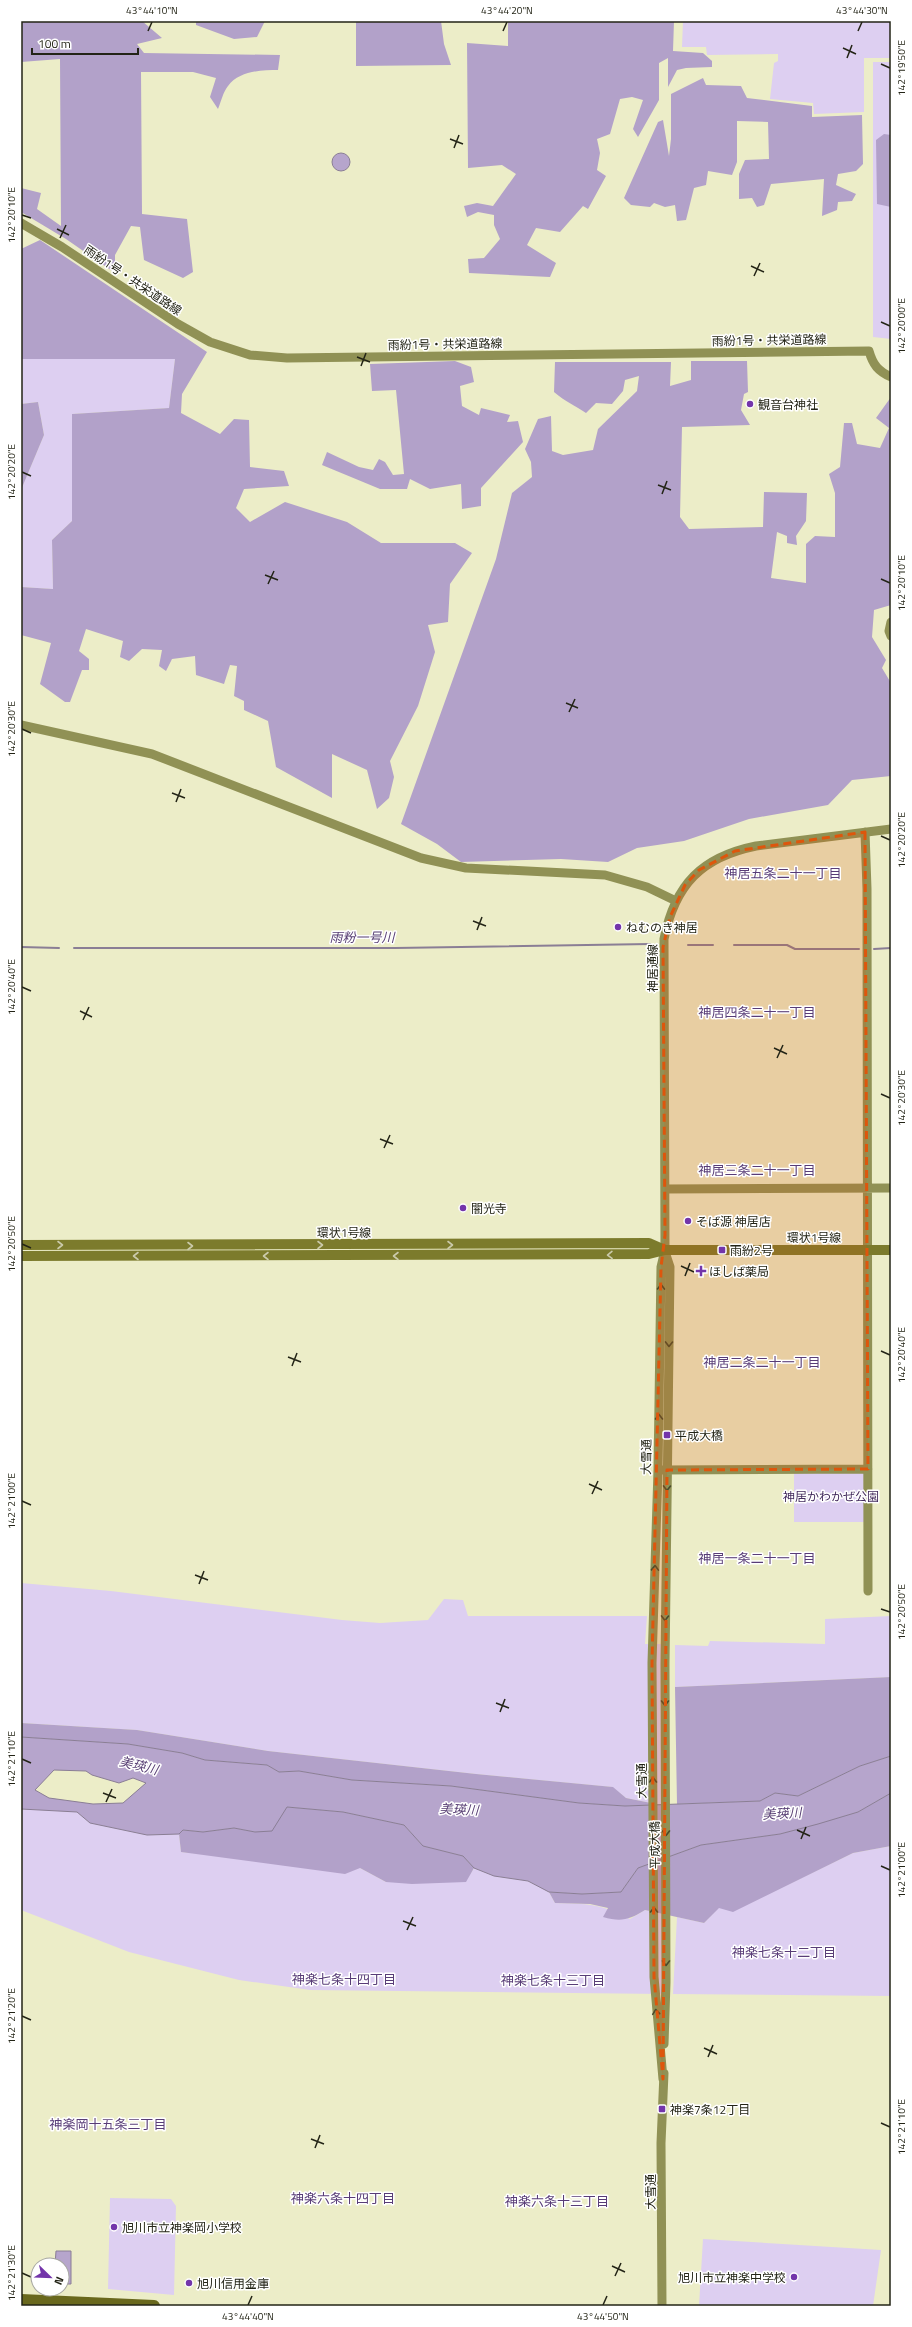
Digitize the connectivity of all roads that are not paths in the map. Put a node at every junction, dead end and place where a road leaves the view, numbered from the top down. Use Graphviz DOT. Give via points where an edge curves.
graph roads {
  1 [pos="21,223"];
  2 [pos="891,377"];
  3 [pos="891,622"];
  4 [pos="891,636"];
  5 [pos="21,725"];
  6 [pos="891,829"];
  7 [pos="865,832"];
  8 [pos="676,901"];
  9 [pos="867,1188"];
  10 [pos="891,1188"];
  11 [pos="665,1189"];
  12 [pos="21,1246"];
  13 [pos="665,1250"];
  14 [pos="867,1250"];
  15 [pos="891,1250"];
  16 [pos="21,1256"];
  17 [pos="868,1469"];
  18 [pos="663,1470"];
  19 [pos="868,1592"];
  20 [pos="665,1664"];
  21 [pos="666,1978"];
  22 [pos="663,2079"];
  23 [pos="21,2300"];
  24 [pos="154,2306"];
  25 [pos="662,2306"];
  1 -- 2 [label="street, 雨紛1号・共栄道路線" via="194,334 223,348 250,355 287,358 869,351 872,362 879,371"];
  3 -- 4 [label="street"];
  5 -- 8 [label="street" via="152,754 421,858 466,868 605,875 647,887"];
  6 -- 7 [label="street, 神居通線"];
  7 -- 8 [label="street, 神居通線" via="735,850 699,870 685,885"];
  7 -- 9 [label="street"];
  8 -- 11 [label="street, 神居通線" via="663,947"];
  9 -- 10 [label="street"];
  9 -- 11 [label="street"];
  9 -- 14 [label="street"];
  11 -- 13 [label="street, 神居通線"];
  12 -- 13 [label="main road, 環状1号線, one-way" via="649,1244"];
  13 -- 14 [label="main road, 環状1号線"];
  13 -- 16 [label="main road, 環状1号線, one-way" via="649,1254 533,1256"];
  13 -- 18 [label="street, 大雪通" via="661,1267"];
  14 -- 15 [label="main road, 環状1号線"];
  14 -- 17 [label="street"];
  17 -- 18 [label="street"];
  17 -- 19 [label="street"];
  18 -- 20 [label="street, 大雪通, one-way"];
  22 -- 18 [label="street, 大雪通, one-way" via="654,1977 652,1663"];
  20 -- 21 [label="street, 平成大橋, one-way"];
  21 -- 22 [label="street, 大雪通"];
  22 -- 25 [label="street, 大雪通"];
  23 -- 24 [label="highway"];
}
